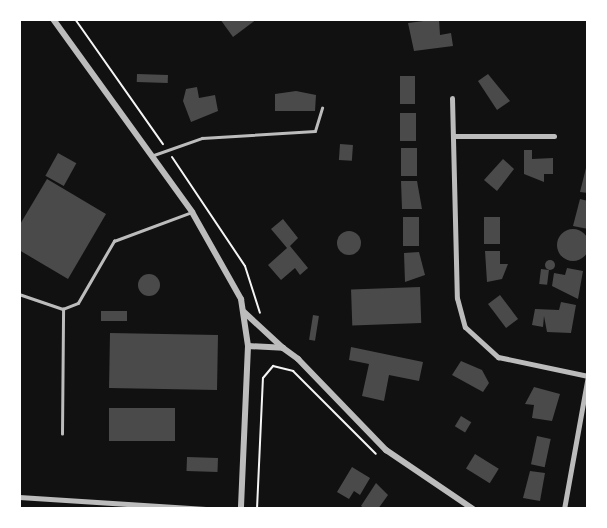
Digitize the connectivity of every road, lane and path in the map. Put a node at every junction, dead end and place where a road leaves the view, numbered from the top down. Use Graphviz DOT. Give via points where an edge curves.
graph roads {
  1 [pos="53,19"];
  2 [pos="75,19"];
  3 [pos="452,99"];
  4 [pos="322,108"];
  5 [pos="453,135"];
  6 [pos="554,136"];
  7 [pos="167,150"];
  8 [pos="151,156"];
  9 [pos="192,212"];
  10 [pos="19,295"];
  11 [pos="62,309"];
  12 [pos="244,312"];
  13 [pos="266,330"];
  14 [pos="248,346"];
  15 [pos="283,348"];
  16 [pos="588,376"];
  17 [pos="62,434"];
  18 [pos="381,458"];
  19 [pos="19,497"];
  20 [pos="94,501"];
  21 [pos="94,509"];
  22 [pos="206,509"];
  23 [pos="241,509"];
  24 [pos="257,509"];
  25 [pos="473,509"];
  26 [pos="564,509"];
  1 -- 8 [label="street"];
  2 -- 7 [label="path"];
  3 -- 5 [label="street"];
  4 -- 7 [label="lane" via="315,131 215,136"];
  5 -- 6 [label="street"];
  5 -- 16 [label="street" via="457,298 465,327 498,356"];
  7 -- 8 [label="lane"];
  7 -- 13 [label="path" via="245,266"];
  8 -- 9 [label="street"];
  9 -- 11 [label="lane" via="114,241 78,303"];
  9 -- 12 [label="street"];
  10 -- 11 [label="lane"];
  11 -- 17 [label="lane"];
  12 -- 13 [label="street"];
  12 -- 14 [label="street"];
  13 -- 15 [label="street"];
  14 -- 15 [label="street"];
  14 -- 23 [label="street"];
  15 -- 25 [label="street" via="386,450"];
  16 -- 26 [label="street"];
  18 -- 24 [label="path" via="293,371 273,366 263,378"];
  19 -- 20 [label="street"];
  20 -- 21 [label="street"];
  20 -- 22 [label="street"];
}
